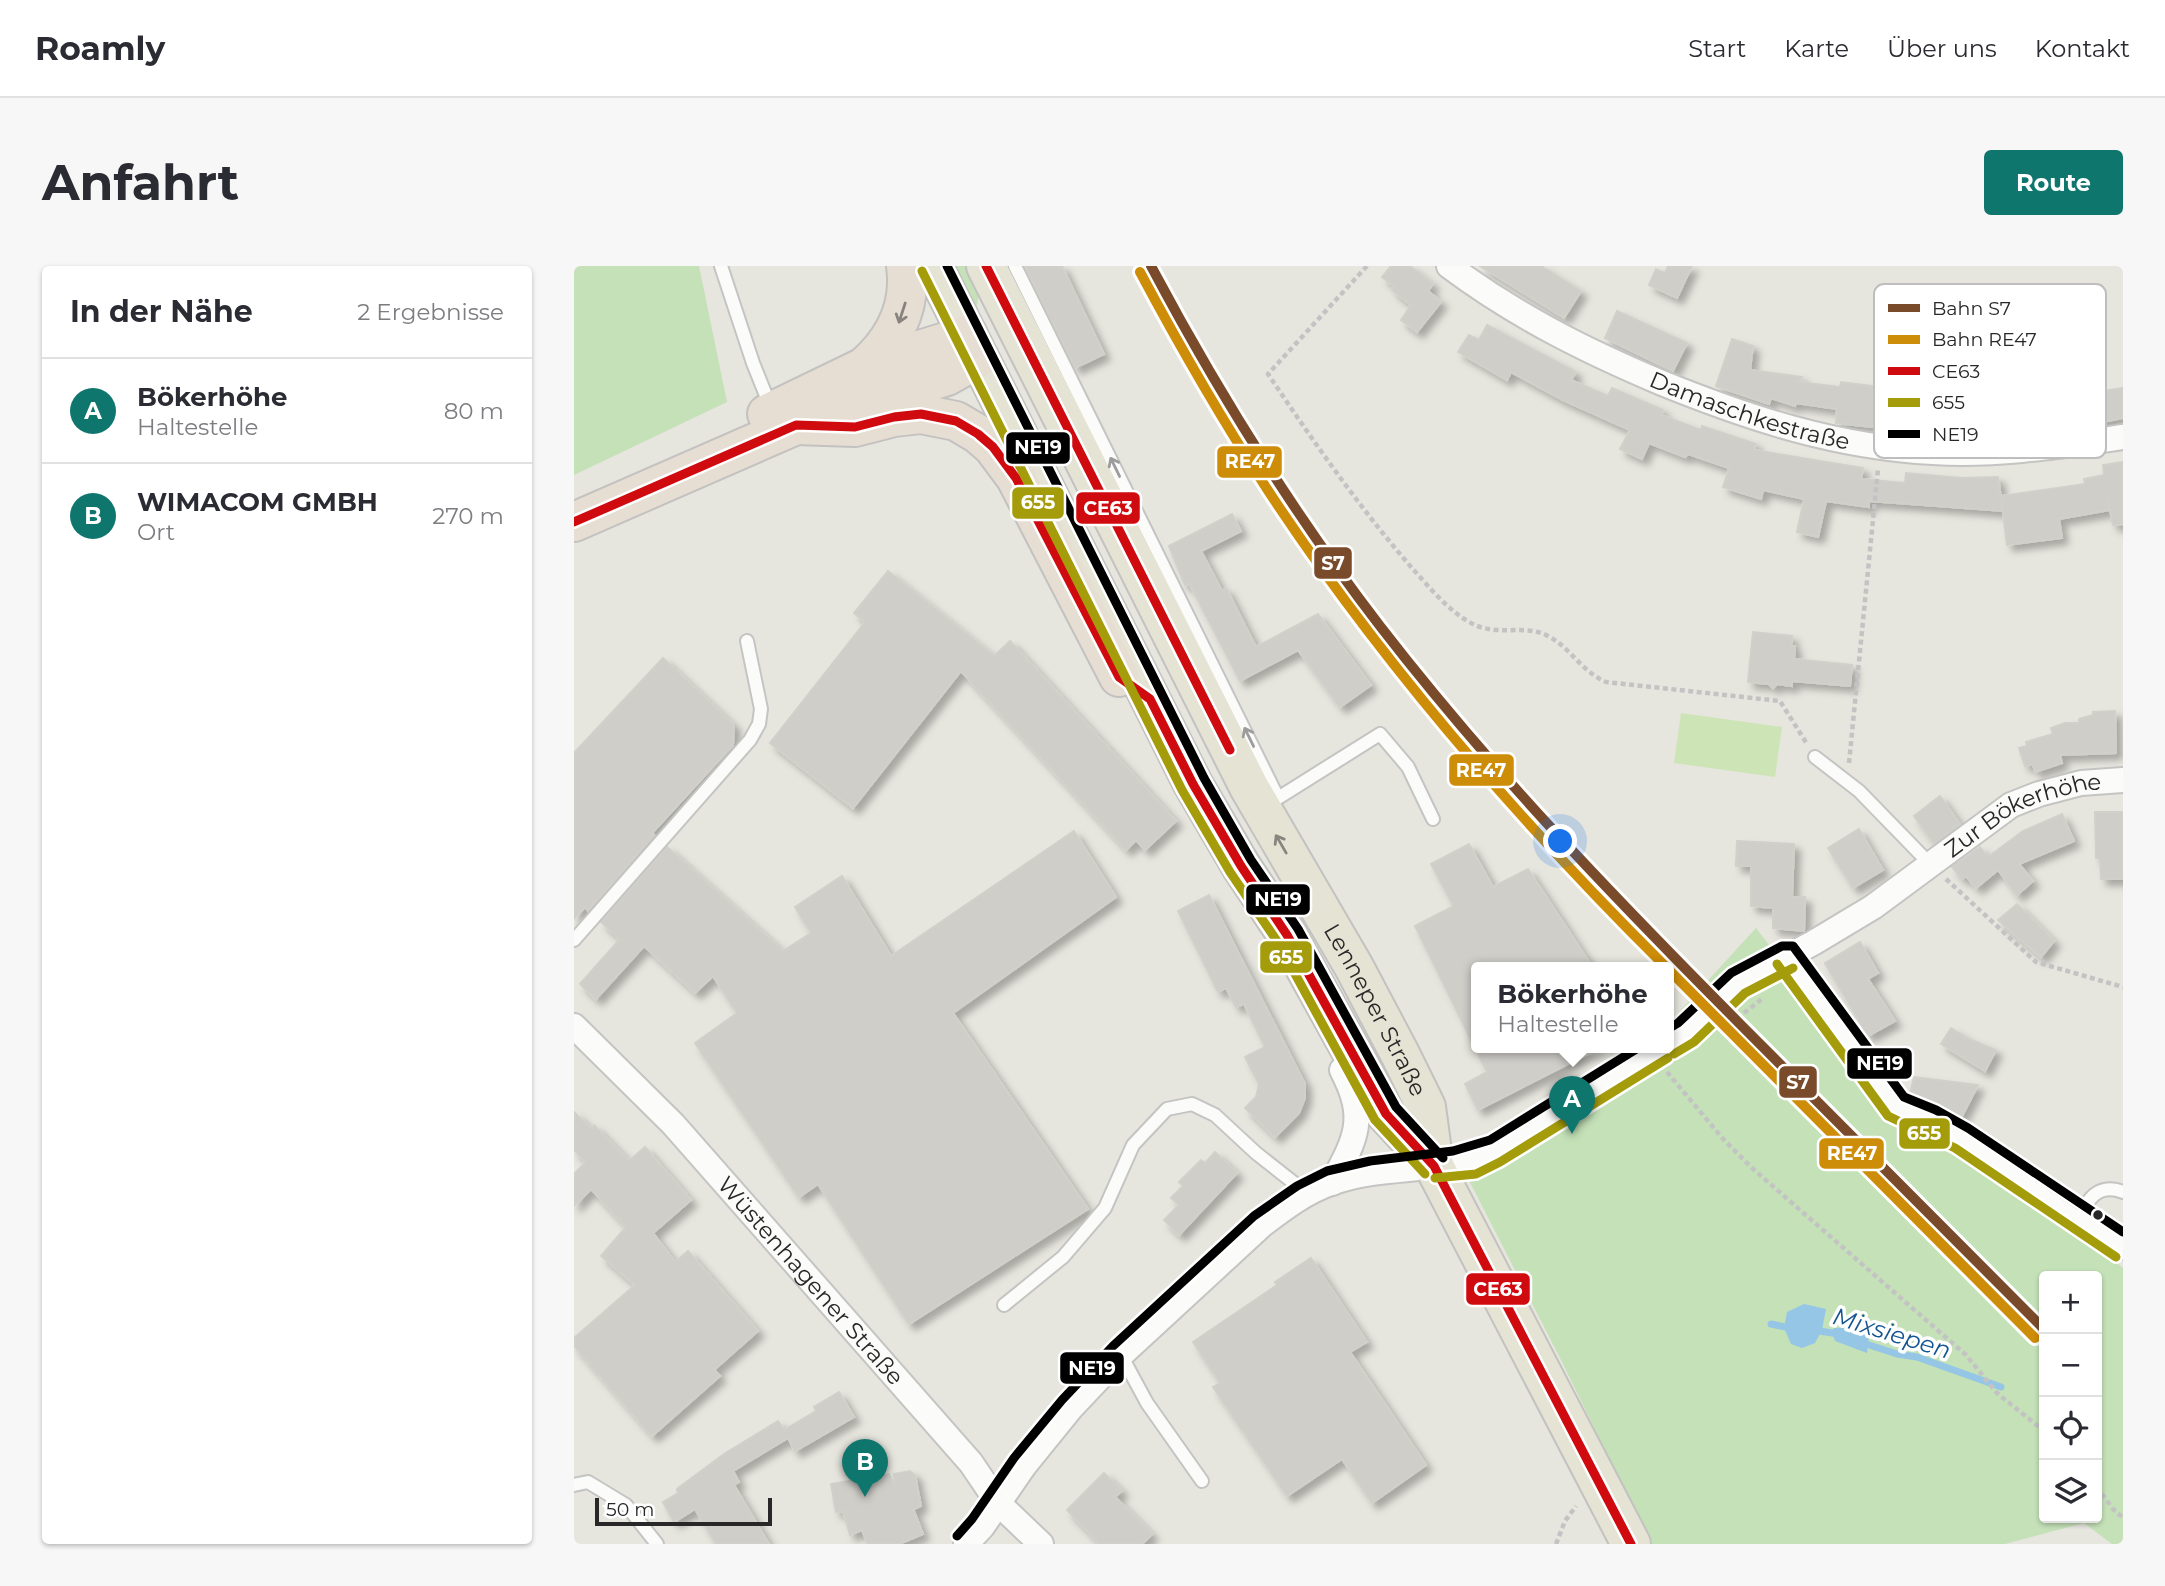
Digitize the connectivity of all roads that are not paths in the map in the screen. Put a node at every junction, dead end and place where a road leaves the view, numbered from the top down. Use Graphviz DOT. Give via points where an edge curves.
graph roads {
  1 [pos="722,266"];
  2 [pos="906,266"];
  3 [pos="933,266"];
  4 [pos="986,266"];
  5 [pos="1015,266"];
  6 [pos="1449,266"];
  7 [pos="1017,327"];
  8 [pos="973,347"];
  9 [pos="862,369"];
  10 [pos="784,418"];
  11 [pos="1874,446"];
  12 [pos="574,502"];
  13 [pos="574,522"];
  14 [pos="747,641"];
  15 [pos="1119,677"];
  16 [pos="1150,699"];
  17 [pos="1815,757"];
  18 [pos="2123,780"];
  19 [pos="1433,819"];
  20 [pos="1930,864"];
  21 [pos="574,940"];
  22 [pos="1787,957"];
  23 [pos="1328,1007"];
  24 [pos="574,1026"];
  25 [pos="1674,1044"];
  26 [pos="1662,1053"];
  27 [pos="1434,1166"];
  28 [pos="1332,1182"];
  29 [pos="2123,1192"];
  30 [pos="1308,1194"];
  31 [pos="2083,1221"];
  32 [pos="2123,1247"];
  33 [pos="1004,1305"];
  34 [pos="1121,1354"];
  35 [pos="1202,1481"];
  36 [pos="574,1485"];
  37 [pos="999,1503"];
  38 [pos="657,1544"];
  39 [pos="966,1544"];
  40 [pos="1041,1544"];
  41 [pos="1631,1544"];
  1 -- 10 [label="lane" via="753,363"];
  2 -- 9 [label="highway, one-way" via="908,291 900,323"];
  3 -- 8 [label="main road, Lenneper Straße"];
  4 -- 7 [label="main road, Lenneper Straße"];
  19 -- 5 [label="lane, one-way" via="1408,767 1380,734 1278,798"];
  6 -- 11 [label="street, Damaschkestraße" via="1510,309 1595,355 1766,422"];
  7 -- 8 [label="main road"];
  27 -- 7 [label="main road, Lenneper Straße, one-way" via="1426,1107 1401,1056 1261,809"];
  8 -- 9 [label="highway"];
  8 -- 10 [label="highway" via="947,376"];
  8 -- 16 [label="main road, Lenneper Straße"];
  9 -- 10 [label="highway"];
  10 -- 12 [label="highway"];
  10 -- 13 [label="highway"];
  10 -- 15 [label="highway" via="855,427 921,414 956,421 978,434 1016,478"];
  14 -- 21 [label="lane" via="761,709 750,740"];
  15 -- 16 [label="main road"];
  16 -- 23 [label="main road, Lenneper Straße" via="1222,835"];
  17 -- 20 [label="lane, Zur Bökerhöhe" via="1859,791"];
  18 -- 20 [label="street, Zur Bökerhöhe" via="2081,783 2029,797 1996,815"];
  20 -- 22 [label="street, Zur Bökerhöhe" via="1872,907"];
  22 -- 25 [label="street, Zur Bökerhöhe" via="1738,983"];
  22 -- 31 [label="lane" via="1896,1107 1961,1138"];
  23 -- 27 [label="main road, Lenneper Straße" via="1386,1114"];
  23 -- 28 [label="street" via="1337,1059 1353,1090 1358,1115 1356,1132"];
  24 -- 37 [label="street, Wüstenhagener Straße" via="673,1124 971,1463"];
  26 -- 27 [label="street, Zur Bökerhöhe" via="1495,1151 1473,1161"];
  27 -- 28 [label="street, Zur Bökerhöhe"];
  27 -- 41 [label="main road, Lenneper Straße"];
  28 -- 30 [label="street, Zur Bökerhöhe"];
  29 -- 31 [label="lane" via="2105,1191 2088,1199"];
  30 -- 33 [label="lane" via="1215,1115 1192,1104 1167,1109 1133,1145 1105,1208 1062,1257"];
  30 -- 34 [label="street, Zur Bökerhöhe" via="1262,1225"];
  31 -- 32 [label="street"];
  34 -- 35 [label="lane" via="1147,1403"];
  34 -- 37 [label="street, Zur Bökerhöhe" via="1071,1408"];
  36 -- 38 [label="lane" via="588,1482 626,1505"];
  37 -- 39 [label="street, Zur Bökerhöhe"];
  37 -- 40 [label="street, Wüstenhagener Straße"];
}
